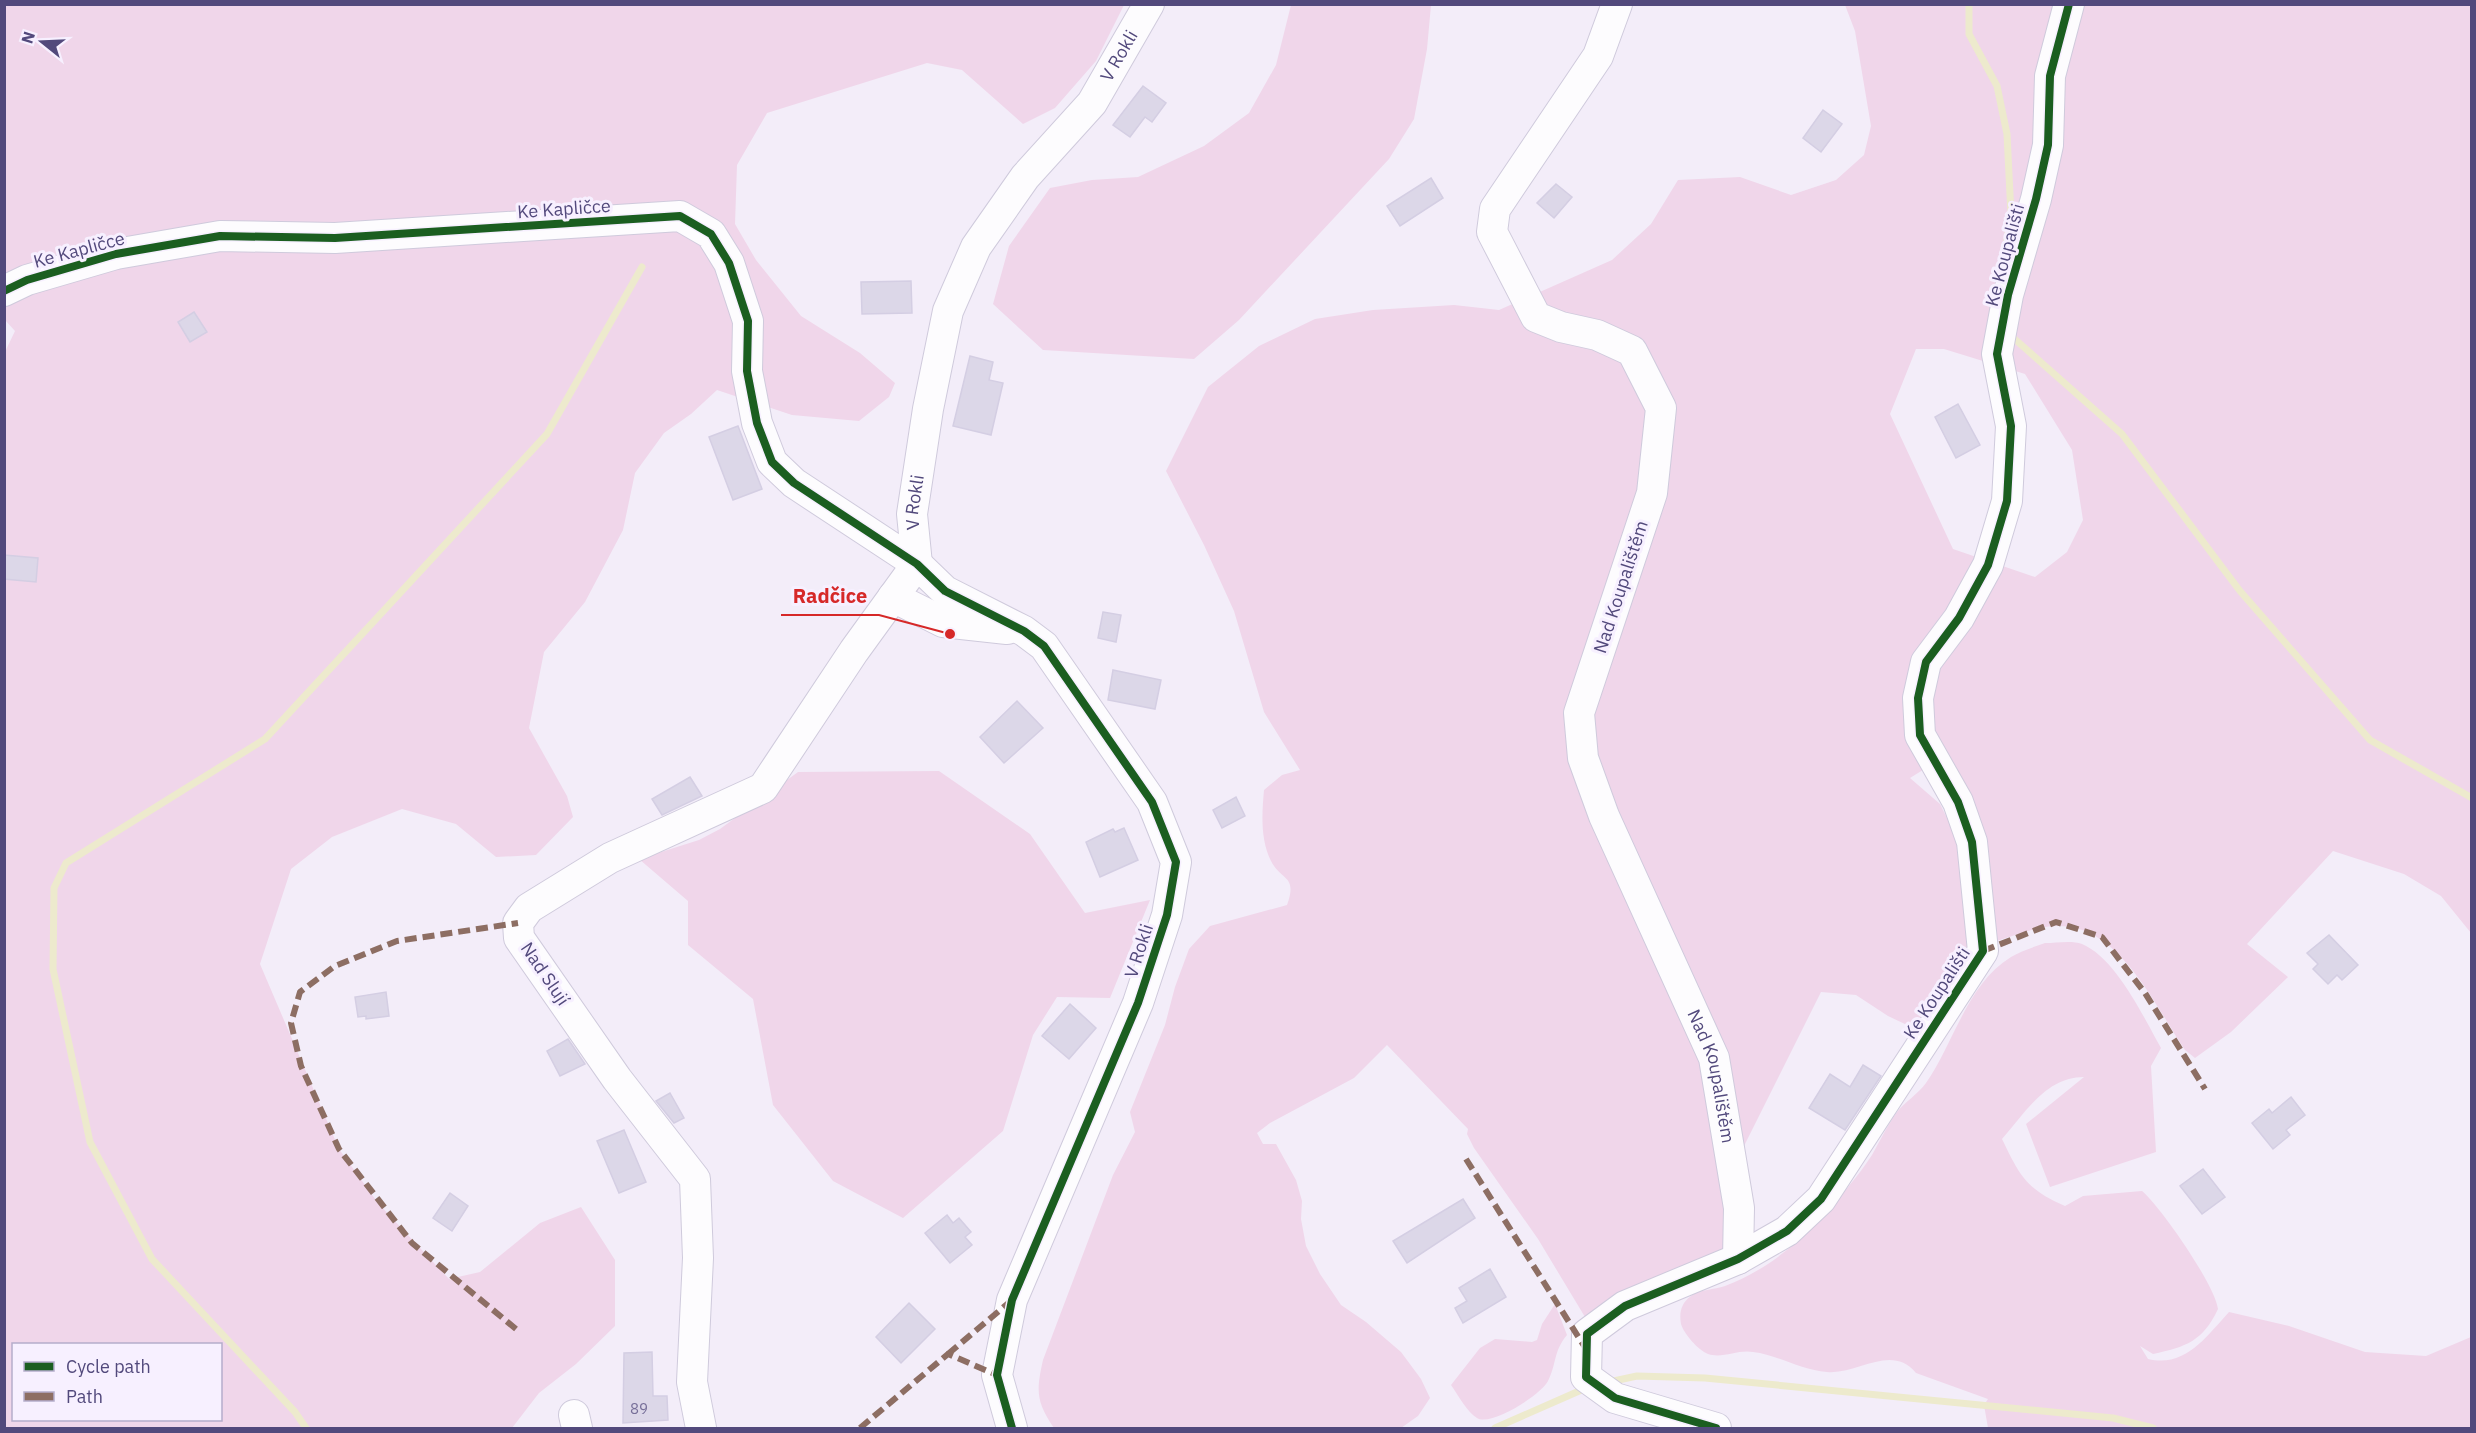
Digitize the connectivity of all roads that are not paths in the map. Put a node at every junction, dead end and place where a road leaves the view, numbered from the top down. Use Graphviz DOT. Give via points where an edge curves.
graph roads {
  1 [pos="1149,4"];
  2 [pos="1617,4"];
  3 [pos="2069,4"];
  4 [pos="4,291"];
  5 [pos="917,564"];
  6 [pos="893,597"];
  7 [pos="1024,631"];
  8 [pos="1738,1259"];
  9 [pos="700,1428"];
  10 [pos="1012,1428"];
  11 [pos="1716,1428"];
  1 -- 5 [label="street, V Rokli" via="1092,104 1025,177 976,247 948,311 912,514"];
  2 -- 8 [label="street, Nad Koupalištěm" via="1598,56 1495,209 1492,232 1536,316 1597,335 1632,351 1661,408 1652,492 1579,713 1582,758 1604,816 1714,1058 1739,1208"];
  3 -- 8 [label="street, Ke Koupališti" via="2050,76 2048,145 1997,354 2011,426 2007,501 1988,565 1959,618 1926,662 1918,698 1920,735 1958,802 1972,842 1983,951 1821,1199 1787,1231"];
  4 -- 5 [label="street, Ke Kapličce" via="27,280 116,254 220,236 334,238 680,216 711,234 729,263 748,321 747,371 757,423 772,462 794,483"];
  5 -- 6 [label="street, Nad Slují"];
  5 -- 7 [label="street, V Rokli" via="945,591"];
  6 -- 7 [label="street" via="943,622"];
  6 -- 9 [label="street, Nad Slují" via="762,788 610,858 529,908 518,923 519,938 617,1079 695,1179 698,1258 692,1382"];
  7 -- 10 [label="street, V Rokli" via="1044,646 1152,802 1176,862 1167,915 1138,1003 1012,1300 997,1376"];
  8 -- 11 [label="street, Ke Koupališti" via="1625,1306 1587,1334 1586,1377 1615,1398"];
}
